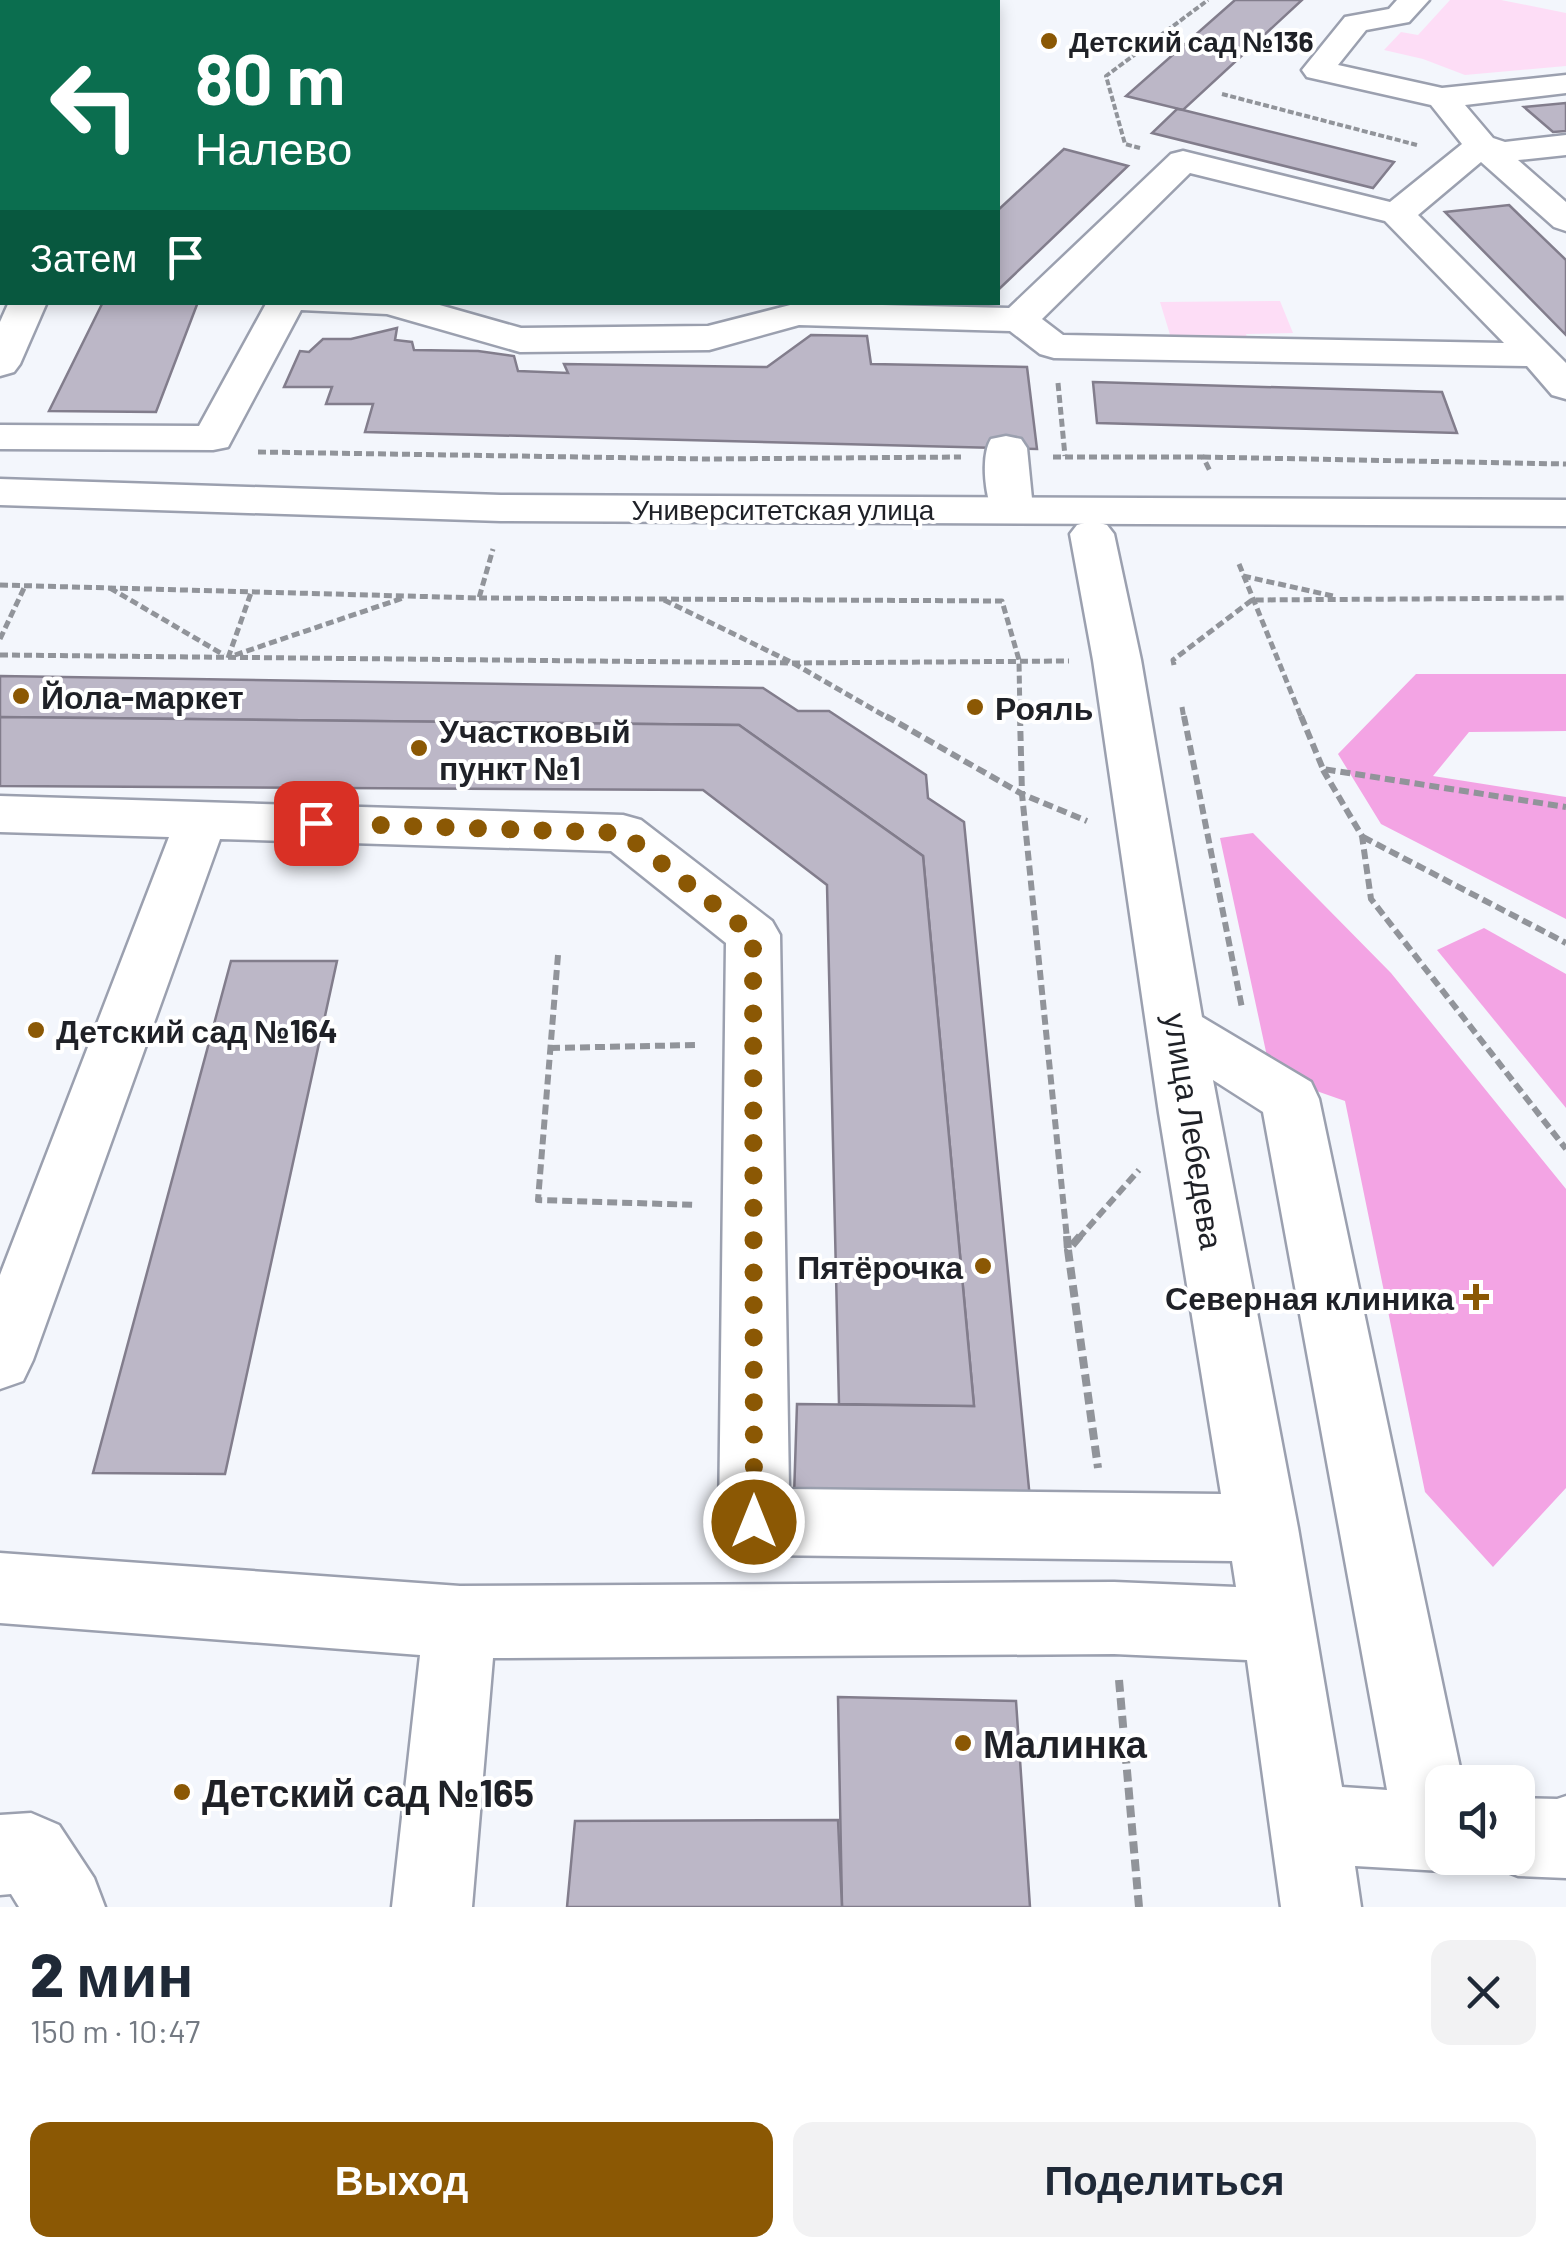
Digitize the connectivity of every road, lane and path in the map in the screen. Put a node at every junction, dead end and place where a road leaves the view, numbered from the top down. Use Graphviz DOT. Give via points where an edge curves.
graph roads {
  1 [pos="1208,0"];
  2 [pos="1414,0"];
  3 [pos="1566,84"];
  4 [pos="1222,94"];
  5 [pos="1442,98"];
  6 [pos="1566,145"];
  7 [pos="1474,152"];
  8 [pos="1183,161"];
  9 [pos="1397,214"];
  10 [pos="1566,220"];
  11 [pos="27,305"];
  12 [pos="284,305"];
  13 [pos="398,305"];
  14 [pos="591,305"];
  15 [pos="623,305"];
  16 [pos="1020,320"];
  17 [pos="1054,346"];
  18 [pos="1538,355"];
  19 [pos="0,364"];
  20 [pos="1566,387"];
  21 [pos="0,437"];
  22 [pos="244,452"];
  23 [pos="1006,452"];
  24 [pos="1065,456"];
  25 [pos="1203,457"];
  26 [pos="1566,464"];
  27 [pos="1216,483"];
  28 [pos="0,492"];
  29 [pos="1011,509"];
  30 [pos="1566,513"];
  31 [pos="0,520"];
  32 [pos="1091,522"];
  33 [pos="1566,538"];
  34 [pos="493,549"];
  35 [pos="1239,564"];
  36 [pos="1242,576"];
  37 [pos="0,585"];
  38 [pos="25,586"];
  39 [pos="108,587"];
  40 [pos="252,590"];
  41 [pos="410,596"];
  42 [pos="479,598"];
  43 [pos="662,599"];
  44 [pos="1346,599"];
  45 [pos="0,639"];
  46 [pos="0,654"];
  47 [pos="228,658"];
  48 [pos="1020,660"];
  49 [pos="1084,661"];
  50 [pos="793,664"];
  51 [pos="1323,769"];
  52 [pos="1022,794"];
  53 [pos="1566,807"];
  54 [pos="0,814"];
  55 [pos="201,820"];
  56 [pos="1362,836"];
  57 [pos="1149,846"];
  58 [pos="1214,870"];
  59 [pos="1566,943"];
  60 [pos="558,955"];
  61 [pos="1178,1030"];
  62 [pos="754,1043"];
  63 [pos="550,1048"];
  64 [pos="1566,1149"];
  65 [pos="754,1207"];
  66 [pos="1068,1250"];
  67 [pos="0,1360"];
  68 [pos="1263,1528"];
  69 [pos="0,1588"];
  70 [pos="460,1622"];
  71 [pos="1279,1625"];
  72 [pos="1425,1768"];
  73 [pos="1308,1824"];
  74 [pos="1425,1831"];
  75 [pos="0,1854"];
  76 [pos="65,1907"];
  77 [pos="432,1907"];
  78 [pos="1321,1907"];
  1 -- 8 [label="path" via="1106,76 1125,144"];
  2 -- 5 [label="main road" via="1398,16 1356,23 1318,70"];
  3 -- 5 [label="main road"];
  4 -- 7 [label="path"];
  5 -- 7 [label="main road"];
  6 -- 7 [label="main road"];
  7 -- 9 [label="main road"];
  7 -- 10 [label="main road"];
  8 -- 9 [label="main road"];
  8 -- 16 [label="main road"];
  9 -- 18 [label="main road"];
  11 -- 19 [label="main road"];
  12 -- 21 [label="main road" via="213,438"];
  13 -- 16 [label="main road" via="520,340 709,338 798,314"];
  14 -- 15 [label="main road" via="597,311"];
  16 -- 17 [label="main road"];
  17 -- 18 [label="main road"];
  17 -- 24 [label="path"];
  18 -- 20 [label="main road"];
  22 -- 23 [label="path" via="707,459"];
  23 -- 24 [label="path"];
  23 -- 29 [label="main road"];
  24 -- 25 [label="path"];
  25 -- 26 [label="path"];
  25 -- 27 [label="path"];
  28 -- 29 [label="main road, Университетская улица" via="501,508"];
  29 -- 32 [label="main road, Университетская улица"];
  30 -- 32 [label="main road, Университетская улица"];
  31 -- 32 [label="main road, Университетская улица" via="496,536"];
  32 -- 33 [label="main road, Университетская улица"];
  32 -- 57 [label="main road, улица Лебедева"];
  34 -- 42 [label="path"];
  35 -- 36 [label="path"];
  36 -- 44 [label="path"];
  36 -- 51 [label="path"];
  37 -- 38 [label="path"];
  38 -- 39 [label="path"];
  38 -- 45 [label="path"];
  39 -- 40 [label="path"];
  39 -- 47 [label="path"];
  40 -- 41 [label="path"];
  40 -- 47 [label="path"];
  41 -- 42 [label="path"];
  41 -- 47 [label="path"];
  42 -- 43 [label="path"];
  43 -- 48 [label="path" via="1002,601"];
  43 -- 50 [label="path"];
  46 -- 47 [label="path"];
  47 -- 50 [label="path"];
  48 -- 49 [label="path"];
  48 -- 50 [label="path"];
  48 -- 52 [label="path"];
  50 -- 52 [label="path"];
  51 -- 53 [label="path"];
  51 -- 56 [label="path"];
  52 -- 57 [label="path"];
  52 -- 66 [label="path"];
  54 -- 55 [label="main road"];
  55 -- 62 [label="main road" via="623,833 753,935"];
  55 -- 67 [label="main road"];
  56 -- 59 [label="path"];
  56 -- 64 [label="path" via="1371,899"];
  57 -- 58 [label="path"];
  57 -- 61 [label="main road, улица Лебедева"];
  60 -- 63 [label="path"];
  61 -- 68 [label="main road, улица Лебедева"];
  61 -- 72 [label="main road" via="1290,1100"];
  62 -- 63 [label="path"];
  62 -- 65 [label="main road"];
  63 -- 65 [label="path" via="538,1200"];
  65 -- 68 [label="main road" via="754,1522"];
  68 -- 71 [label="main road, улица Лебедева"];
  69 -- 70 [label="main road"];
  70 -- 71 [label="main road" via="1114,1618"];
  70 -- 77 [label="main road"];
  71 -- 73 [label="main road, улица Лебедева"];
  73 -- 74 [label="main road"];
  73 -- 78 [label="main road, улица Лебедева"];
  75 -- 76 [label="main road" via="31,1854"];
}
